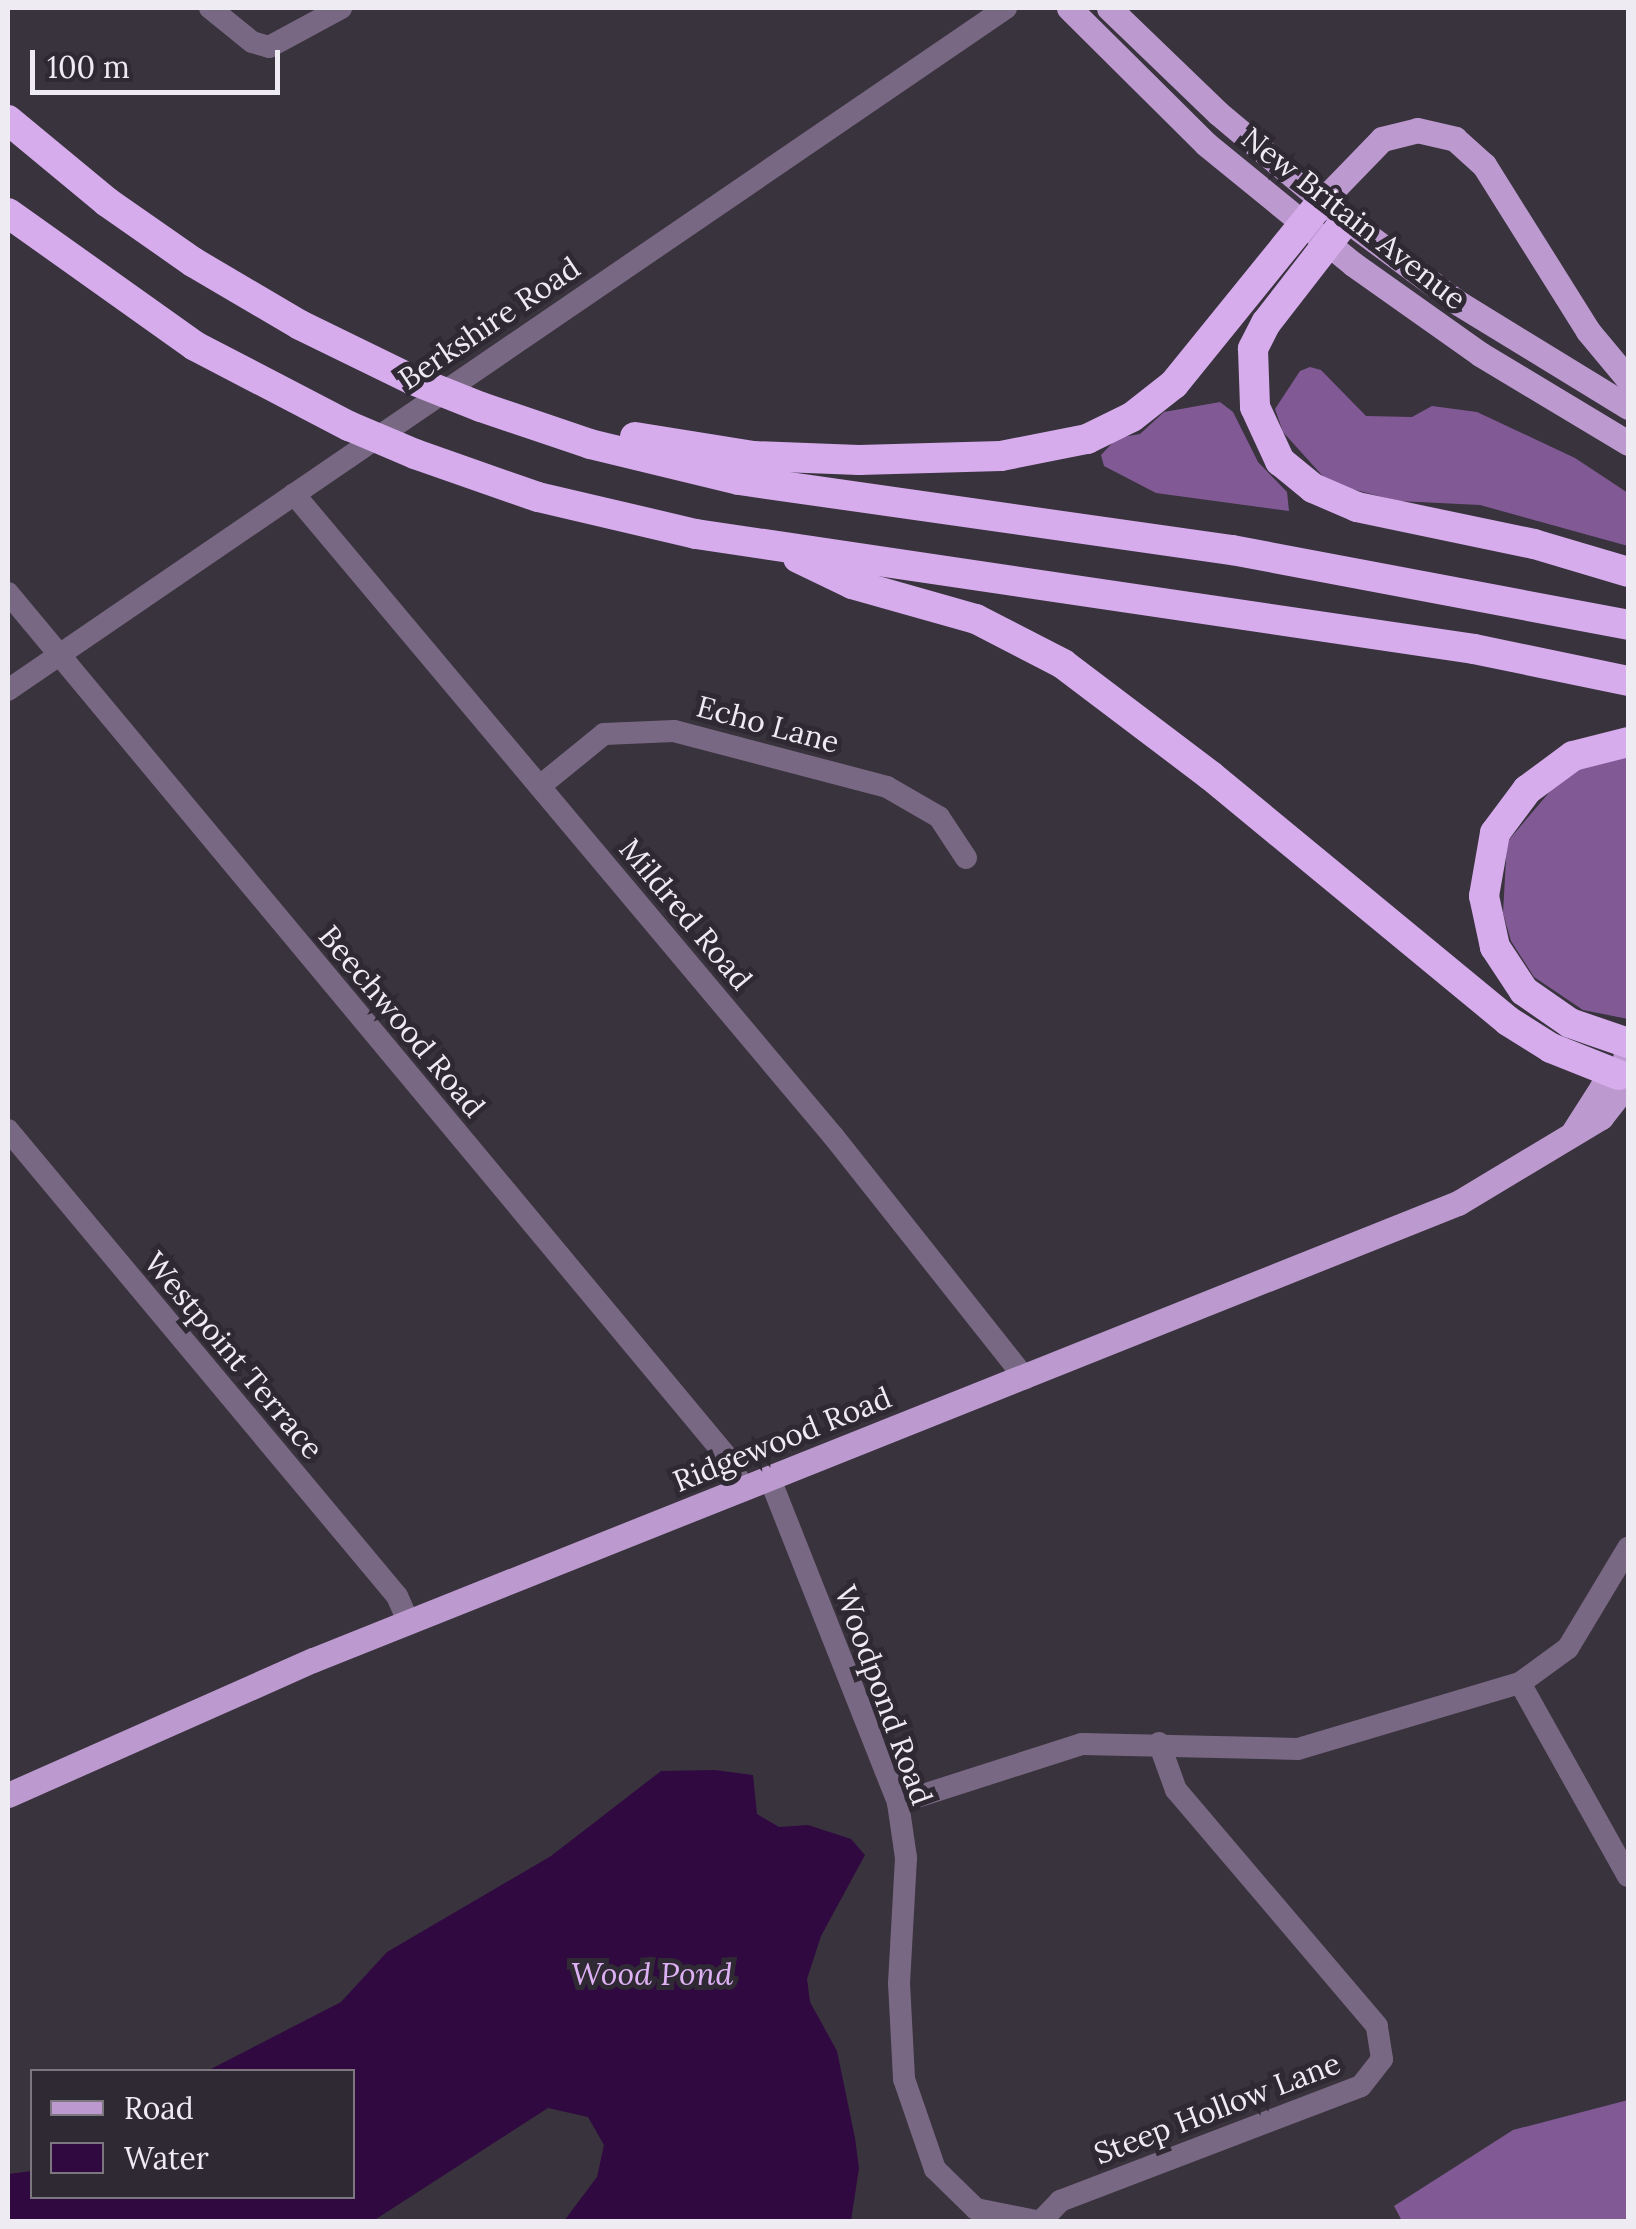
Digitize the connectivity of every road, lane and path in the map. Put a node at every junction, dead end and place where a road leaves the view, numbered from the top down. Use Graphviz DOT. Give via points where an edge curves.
graph roads {
  1 [pos="210,8"];
  2 [pos="341,8"];
  3 [pos="1006,8"];
  4 [pos="1069,8"];
  5 [pos="1110,8"];
  6 [pos="8,120"];
  7 [pos="8,214"];
  8 [pos="1325,222"];
  9 [pos="1628,379"];
  10 [pos="1628,407"];
  11 [pos="514,419"];
  12 [pos="1628,443"];
  13 [pos="294,494"];
  14 [pos="778,547"];
  15 [pos="1628,572"];
  16 [pos="8,594"];
  17 [pos="1628,625"];
  18 [pos="58,655"];
  19 [pos="1628,681"];
  20 [pos="8,690"];
  21 [pos="1628,742"];
  22 [pos="540,786"];
  23 [pos="966,858"];
  24 [pos="1628,1043"];
  25 [pos="1624,1076"];
  26 [pos="8,1130"];
  27 [pos="1025,1378"];
  28 [pos="770,1480"];
  29 [pos="744,1490"];
  30 [pos="1628,1548"];
  31 [pos="408,1621"];
  32 [pos="1520,1682"];
  33 [pos="1159,1743"];
  34 [pos="8,1795"];
  35 [pos="898,1803"];
  36 [pos="1628,1876"];
  37 [pos="1041,2221"];
  1 -- 2 [label="street" via="252,42 270,47"];
  3 -- 13 [label="street, Berkshire Road"];
  4 -- 8 [label="main road, New Britain Avenue" via="1195,134"];
  5 -- 8 [label="main road, New Britain Avenue"];
  6 -- 11 [label="highway, bridge" via="107,202 300,325"];
  7 -- 14 [label="highway, bridge" via="194,346 349,426 590,511"];
  8 -- 9 [label="main road" via="1382,139 1417,130 1455,139 1484,165 1588,331"];
  8 -- 10 [label="main road, New Britain Avenue"];
  8 -- 11 [label="highway" via="1164,394 1110,429 1053,449 966,458 784,458"];
  8 -- 12 [label="main road, New Britain Avenue" via="1466,344"];
  8 -- 15 [label="highway" via="1252,356 1258,418 1280,461 1313,488 1357,507 1534,544"];
  11 -- 17 [label="highway" via="740,480 1283,558"];
  13 -- 18 [label="street, Berkshire Road"];
  13 -- 22 [label="street, Mildred Road"];
  14 -- 19 [label="highway" via="1474,649"];
  14 -- 25 [label="highway" via="852,584 976,619 1062,664 1211,776 1508,1021 1550,1048"];
  16 -- 18 [label="street, Beechwood Road"];
  18 -- 20 [label="street, Berkshire Road"];
  18 -- 29 [label="street, Beechwood Road" via="727,1457"];
  21 -- 24 [label="highway" via="1574,756 1526,790 1491,842 1484,896 1494,947 1524,991 1570,1023"];
  22 -- 23 [label="street, Echo Lane" via="604,734 674,731 887,787 939,817"];
  22 -- 27 [label="street, Mildred Road"];
  24 -- 25 [label="main road, Ridgewood Road"];
  25 -- 27 [label="main road, Ridgewood Road" via="1597,1121 1503,1180 1432,1215"];
  26 -- 31 [label="street, Westpoint Terrace" via="396,1596"];
  27 -- 28 [label="main road, Ridgewood Road"];
  28 -- 29 [label="main road, Ridgewood Road"];
  28 -- 35 [label="street, Woodpond Road"];
  29 -- 31 [label="main road, Ridgewood Road"];
  30 -- 32 [label="street" via="1568,1648"];
  31 -- 34 [label="main road, Ridgewood Road"];
  32 -- 33 [label="street" via="1298,1749 1212,1752"];
  32 -- 36 [label="street"];
  33 -- 35 [label="street" via="1082,1744"];
  33 -- 37 [label="street, Steep Hollow Lane" via="1176,1790 1377,2026 1382,2059 1361,2086 1060,2201"];
  35 -- 37 [label="street, Woodpond Road" via="906,1858 899,1983 904,2079 935,2169 976,2209"];
}
